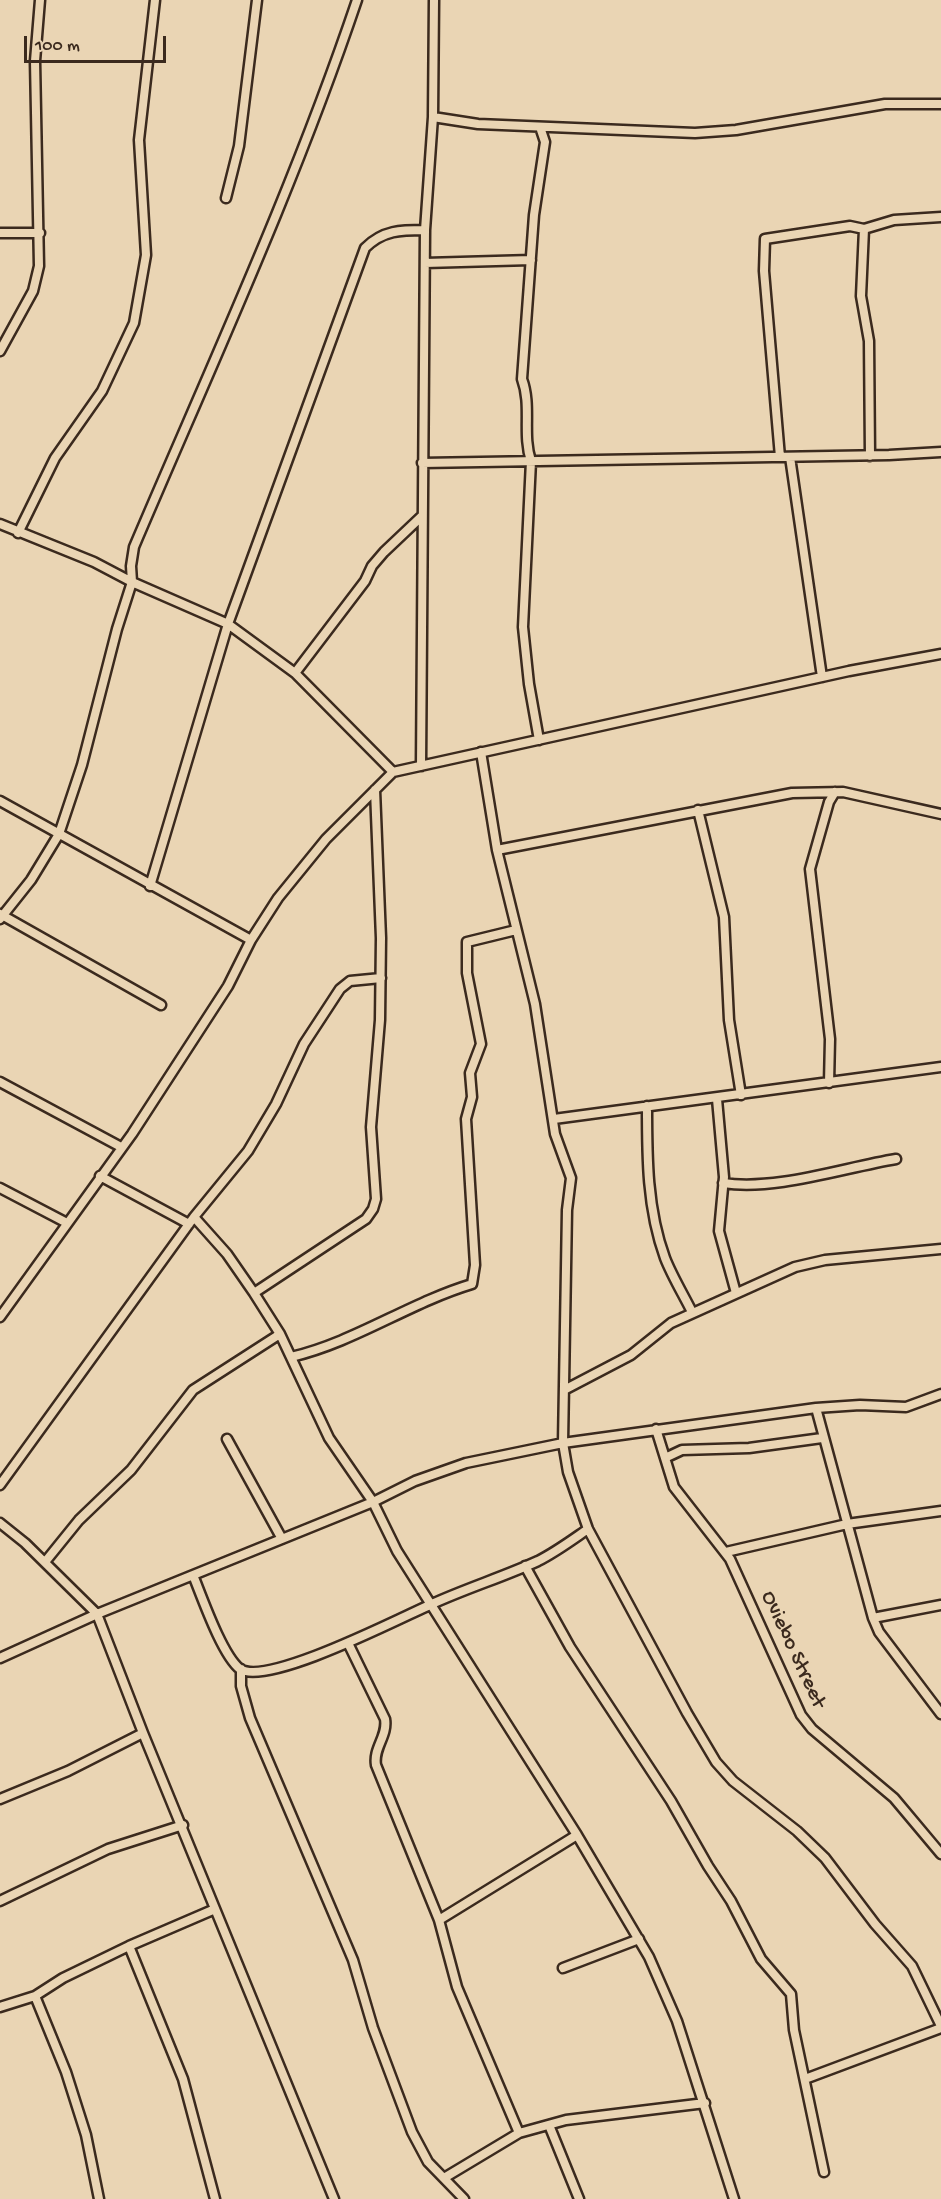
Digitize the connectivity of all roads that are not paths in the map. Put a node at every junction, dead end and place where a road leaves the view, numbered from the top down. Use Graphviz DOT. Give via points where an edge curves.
graph roads {
  1 [pos="40,0"];
  2 [pos="156,0"];
  3 [pos="257,0"];
  4 [pos="357,0"];
  5 [pos="434,0"];
  6 [pos="941,104"];
  7 [pos="433,117"];
  8 [pos="540,127"];
  9 [pos="226,198"];
  10 [pos="941,217"];
  11 [pos="864,229"];
  12 [pos="425,230"];
  13 [pos="0,233"];
  14 [pos="40,233"];
  15 [pos="531,260"];
  16 [pos="425,262"];
  17 [pos="0,351"];
  18 [pos="941,452"];
  19 [pos="870,456"];
  20 [pos="780,457"];
  21 [pos="790,457"];
  22 [pos="531,461"];
  23 [pos="422,463"];
  24 [pos="422,516"];
  25 [pos="0,524"];
  26 [pos="18,533"];
  27 [pos="132,582"];
  28 [pos="228,624"];
  29 [pos="941,654"];
  30 [pos="295,673"];
  31 [pos="822,678"];
  32 [pos="538,740"];
  33 [pos="481,752"];
  34 [pos="421,766"];
  35 [pos="393,772"];
  36 [pos="375,790"];
  37 [pos="835,792"];
  38 [pos="0,801"];
  39 [pos="698,810"];
  40 [pos="941,814"];
  41 [pos="59,834"];
  42 [pos="497,850"];
  43 [pos="150,886"];
  44 [pos="1,916"];
  45 [pos="516,930"];
  46 [pos="251,940"];
  47 [pos="381,978"];
  48 [pos="161,1005"];
  49 [pos="941,1067"];
  50 [pos="0,1082"];
  51 [pos="829,1083"];
  52 [pos="741,1095"];
  53 [pos="717,1099"];
  54 [pos="647,1106"];
  55 [pos="554,1119"];
  56 [pos="121,1146"];
  57 [pos="896,1159"];
  58 [pos="100,1176"];
  59 [pos="723,1183"];
  60 [pos="0,1188"];
  61 [pos="192,1221"];
  62 [pos="67,1223"];
  63 [pos="941,1249"];
  64 [pos="254,1293"];
  65 [pos="736,1293"];
  66 [pos="692,1312"];
  67 [pos="0,1317"];
  68 [pos="280,1334"];
  69 [pos="291,1357"];
  70 [pos="566,1389"];
  71 [pos="941,1394"];
  72 [pos="816,1408"];
  73 [pos="656,1429"];
  74 [pos="822,1438"];
  75 [pos="226,1439"];
  76 [pos="563,1443"];
  77 [pos="665,1458"];
  78 [pos="0,1485"];
  79 [pos="373,1502"];
  80 [pos="941,1511"];
  81 [pos="0,1523"];
  82 [pos="847,1524"];
  83 [pos="588,1529"];
  84 [pos="282,1539"];
  85 [pos="726,1552"];
  86 [pos="45,1562"];
  87 [pos="525,1566"];
  88 [pos="193,1575"];
  89 [pos="431,1604"];
  90 [pos="941,1605"];
  91 [pos="97,1614"];
  92 [pos="873,1618"];
  93 [pos="348,1643"];
  94 [pos="0,1658"];
  95 [pos="241,1669"];
  96 [pos="941,1714"];
  97 [pos="143,1733"];
  98 [pos="0,1799"];
  99 [pos="183,1825"];
  100 [pos="577,1835"];
  101 [pos="941,1854"];
  102 [pos="0,1901"];
  103 [pos="215,1909"];
  104 [pos="439,1920"];
  105 [pos="639,1939"];
  106 [pos="129,1946"];
  107 [pos="562,1968"];
  108 [pos="35,1996"];
  109 [pos="0,2007"];
  110 [pos="941,2027"];
  111 [pos="806,2079"];
  112 [pos="705,2103"];
  113 [pos="549,2125"];
  114 [pos="519,2133"];
  115 [pos="824,2172"];
  116 [pos="444,2178"];
  117 [pos="99,2199"];
  118 [pos="215,2199"];
  119 [pos="334,2199"];
  120 [pos="464,2199"];
  121 [pos="579,2199"];
  122 [pos="734,2199"];
  1 -- 14 [label="street" via="35,62"];
  2 -- 26 [label="street" via="139,140 146,255 134,322 102,391 55,458"];
  3 -- 9 [label="street" via="238,146"];
  4 -- 27 [label="street" via="278,213 134,547"];
  5 -- 7 [label="street"];
  6 -- 8 [label="street" via="885,104 736,130 695,133"];
  7 -- 8 [label="street"];
  7 -- 12 [label="street"];
  8 -- 15 [label="street" via="545,142"];
  10 -- 11 [label="street" via="894,220"];
  11 -- 19 [label="street" via="861,296 869,341"];
  11 -- 20 [label="street" via="850,226 765,239 764,271"];
  12 -- 16 [label="street"];
  12 -- 28 [label="street" via="377,236 365,248"];
  13 -- 14 [label="street"];
  14 -- 17 [label="street" via="33,291"];
  15 -- 16 [label="street"];
  15 -- 22 [label="street" via="522,379 528,396 526,445"];
  16 -- 23 [label="street"];
  18 -- 19 [label="street"];
  19 -- 21 [label="street"];
  20 -- 21 [label="street"];
  20 -- 22 [label="street"];
  21 -- 31 [label="street"];
  22 -- 23 [label="street"];
  22 -- 32 [label="street" via="523,618"];
  23 -- 24 [label="street"];
  24 -- 30 [label="street" via="372,566 365,581"];
  24 -- 34 [label="street"];
  25 -- 26 [label="street"];
  26 -- 27 [label="street" via="94,562"];
  27 -- 28 [label="street"];
  27 -- 41 [label="street"];
  28 -- 30 [label="street"];
  28 -- 43 [label="street"];
  29 -- 31 [label="street"];
  30 -- 35 [label="street"];
  31 -- 32 [label="street"];
  32 -- 33 [label="street"];
  33 -- 34 [label="street"];
  33 -- 42 [label="street"];
  34 -- 35 [label="street"];
  35 -- 36 [label="street"];
  36 -- 46 [label="street" via="326,839 278,898"];
  36 -- 47 [label="street"];
  37 -- 39 [label="street" via="792,793"];
  37 -- 40 [label="street" via="875,797"];
  37 -- 51 [label="street" via="810,869 830,1039"];
  38 -- 41 [label="street"];
  39 -- 42 [label="street"];
  39 -- 52 [label="street" via="724,917 729,1020"];
  41 -- 43 [label="street"];
  41 -- 44 [label="street" via="31,880"];
  42 -- 45 [label="street"];
  43 -- 46 [label="street"];
  44 -- 48 [label="street"];
  45 -- 55 [label="street" via="530,978"];
  45 -- 69 [label="street" via="466,942 467,973 481,1044 470,1073 472,1097 466,1119 475,1265 472,1284 318,1351"];
  46 -- 56 [label="street" via="228,986"];
  47 -- 61 [label="street" via="350,981 340,989 304,1044 276,1104 248,1151"];
  47 -- 64 [label="street" via="371,1127 374,1209 366,1219"];
  49 -- 51 [label="street"];
  50 -- 56 [label="street"];
  51 -- 52 [label="street"];
  52 -- 53 [label="street"];
  53 -- 54 [label="street"];
  53 -- 59 [label="street"];
  54 -- 55 [label="street"];
  54 -- 66 [label="street" via="649,1190 655,1220 665,1258"];
  55 -- 70 [label="street" via="572,1188 567,1210"];
  56 -- 58 [label="street"];
  57 -- 59 [label="street" via="770,1183"];
  58 -- 61 [label="street"];
  58 -- 62 [label="street"];
  59 -- 65 [label="street" via="719,1230"];
  60 -- 62 [label="street"];
  61 -- 64 [label="street" via="227,1254"];
  61 -- 78 [label="street"];
  62 -- 67 [label="street"];
  63 -- 65 [label="street" via="825,1260 795,1267"];
  64 -- 68 [label="street"];
  65 -- 66 [label="street"];
  66 -- 70 [label="street" via="671,1323 631,1355"];
  68 -- 69 [label="street"];
  68 -- 86 [label="street" via="193,1390 131,1470 79,1520"];
  69 -- 79 [label="street" via="329,1438"];
  70 -- 76 [label="street"];
  71 -- 72 [label="street" via="906,1407"];
  72 -- 73 [label="street"];
  72 -- 74 [label="street"];
  73 -- 76 [label="street"];
  73 -- 77 [label="street, Oviebo Street"];
  74 -- 77 [label="street" via="749,1448 682,1450"];
  74 -- 82 [label="street"];
  75 -- 84 [label="street"];
  76 -- 79 [label="street" via="466,1462 415,1480"];
  76 -- 83 [label="street" via="568,1472"];
  77 -- 85 [label="street, Oviebo Street" via="674,1487"];
  79 -- 84 [label="street"];
  79 -- 89 [label="street" via="397,1551"];
  80 -- 82 [label="street"];
  81 -- 86 [label="street"];
  82 -- 85 [label="street"];
  82 -- 92 [label="street"];
  83 -- 87 [label="street"];
  83 -- 110 [label="street" via="716,1762 733,1781 825,1858 912,1966"];
  84 -- 88 [label="street"];
  85 -- 101 [label="street, Oviebo Street" via="801,1715 812,1729 894,1798"];
  86 -- 91 [label="street"];
  87 -- 89 [label="street"];
  87 -- 111 [label="street" via="570,1647 671,1801 761,1959 791,1994 794,2030"];
  88 -- 91 [label="street"];
  88 -- 95 [label="street" via="212,1622"];
  89 -- 93 [label="street"];
  89 -- 100 [label="street"];
  90 -- 92 [label="street"];
  91 -- 94 [label="street"];
  91 -- 97 [label="street"];
  92 -- 96 [label="street" via="879,1632"];
  93 -- 95 [label="street" via="278,1668 257,1672"];
  93 -- 104 [label="street" via="385,1719 376,1765"];
  95 -- 116 [label="street" via="241,1686 250,1718 353,1960 373,2028 412,2132 429,2162"];
  97 -- 98 [label="street" via="68,1771"];
  97 -- 99 [label="street"];
  99 -- 102 [label="street" via="108,1849"];
  99 -- 103 [label="street"];
  100 -- 104 [label="street"];
  100 -- 105 [label="street"];
  103 -- 106 [label="street"];
  103 -- 119 [label="street"];
  104 -- 114 [label="street" via="457,1987"];
  105 -- 107 [label="street"];
  105 -- 112 [label="street" via="677,2022"];
  106 -- 108 [label="street"];
  106 -- 118 [label="street" via="183,2079"];
  108 -- 109 [label="street"];
  108 -- 117 [label="street" via="86,2135"];
  110 -- 111 [label="street"];
  111 -- 115 [label="street"];
  112 -- 113 [label="street"];
  112 -- 122 [label="street"];
  113 -- 114 [label="street"];
  113 -- 121 [label="street"];
  114 -- 116 [label="street"];
  116 -- 120 [label="street"];
}
